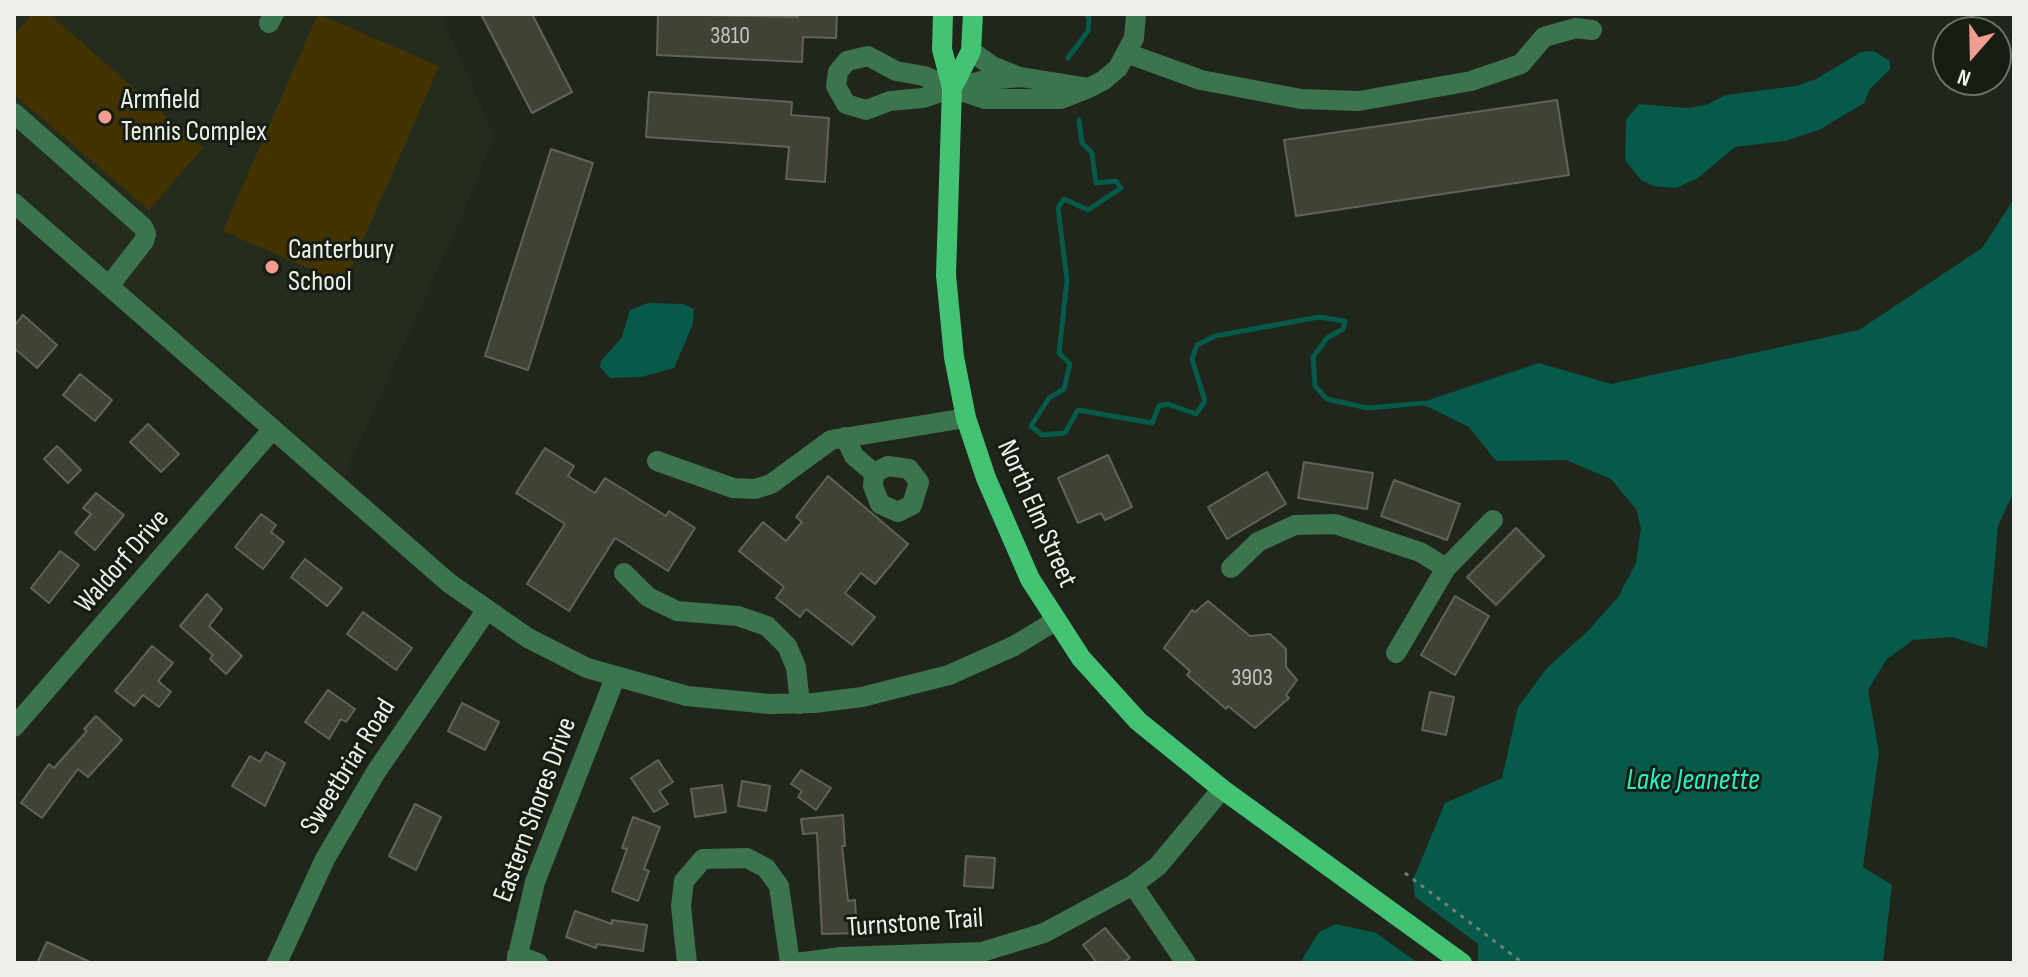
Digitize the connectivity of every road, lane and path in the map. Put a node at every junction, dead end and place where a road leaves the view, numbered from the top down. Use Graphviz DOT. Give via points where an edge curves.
graph roads {
  1 [pos="943,14"];
  2 [pos="973,14"];
  3 [pos="1136,14"];
  4 [pos="1592,30"];
  5 [pos="971,51"];
  6 [pos="1129,54"];
  7 [pos="1021,77"];
  8 [pos="952,88"];
  9 [pos="1089,88"];
  10 [pos="14,113"];
  11 [pos="14,203"];
  12 [pos="109,286"];
  13 [pos="966,418"];
  14 [pos="272,430"];
  15 [pos="845,437"];
  16 [pos="657,461"];
  17 [pos="874,473"];
  18 [pos="1493,520"];
  19 [pos="1231,568"];
  20 [pos="1446,568"];
  21 [pos="624,573"];
  22 [pos="486,611"];
  23 [pos="1055,621"];
  24 [pos="1396,653"];
  25 [pos="615,678"];
  26 [pos="800,704"];
  27 [pos="14,727"];
  28 [pos="1222,789"];
  29 [pos="1405,873"];
  30 [pos="1133,885"];
  31 [pos="983,958"];
  32 [pos="517,959"];
  33 [pos="1460,962"];
  34 [pos="277,963"];
  35 [pos="538,963"];
  36 [pos="687,963"];
  37 [pos="793,963"];
  38 [pos="1186,963"];
  39 [pos="1523,963"];
  1 -- 8 [label="main road, North Elm Street" via="942,49"];
  2 -- 5 [label="main road, North Elm Street"];
  3 -- 6 [label="street"];
  4 -- 6 [label="street" via="1576,28 1544,37 1521,64 1471,81 1359,101 1301,99 1201,80"];
  5 -- 7 [label="street"];
  5 -- 8 [label="main road, North Elm Street"];
  6 -- 9 [label="street"];
  7 -- 8 [label="street"];
  7 -- 9 [label="street"];
  8 -- 8 [label="street" via="896,71 868,56 847,61 836,79 841,99 859,110"];
  8 -- 9 [label="street" via="985,99 1035,101 1061,99"];
  8 -- 13 [label="main road, North Elm Street" via="946,275"];
  10 -- 12 [label="street" via="143,227 144,241"];
  11 -- 12 [label="street"];
  12 -- 14 [label="street"];
  13 -- 15 [label="street"];
  13 -- 23 [label="main road, North Elm Street" via="999,513"];
  14 -- 22 [label="street" via="411,553"];
  14 -- 27 [label="street, Waldorf Drive"];
  15 -- 16 [label="street" via="831,440 771,484 755,489 733,488"];
  15 -- 17 [label="street" via="854,456"];
  18 -- 20 [label="street"];
  19 -- 20 [label="street" via="1258,542 1295,525 1335,524 1420,552"];
  20 -- 24 [label="street"];
  21 -- 26 [label="street" via="648,597 677,611 738,616 767,626 787,646 796,667"];
  22 -- 25 [label="street" via="563,657"];
  22 -- 34 [label="street, Sweetbriar Road" via="376,772 325,859"];
  23 -- 26 [label="street" via="949,675 862,697"];
  23 -- 28 [label="main road, North Elm Street" via="1138,721"];
  25 -- 26 [label="street" via="700,698"];
  25 -- 32 [label="street, Eastern Shores Drive" via="535,882"];
  28 -- 30 [label="street, Turnstone Trail" via="1177,847"];
  28 -- 33 [label="main road, North Elm Street"];
  29 -- 39 [label="path"];
  30 -- 31 [label="street, Turnstone Trail" via="1044,933"];
  30 -- 38 [label="street"];
  31 -- 37 [label="street, Turnstone Trail" via="841,957"];
  32 -- 35 [label="street"];
  36 -- 37 [label="street" via="684,881 703,859 747,858 766,868 779,886"];
}
